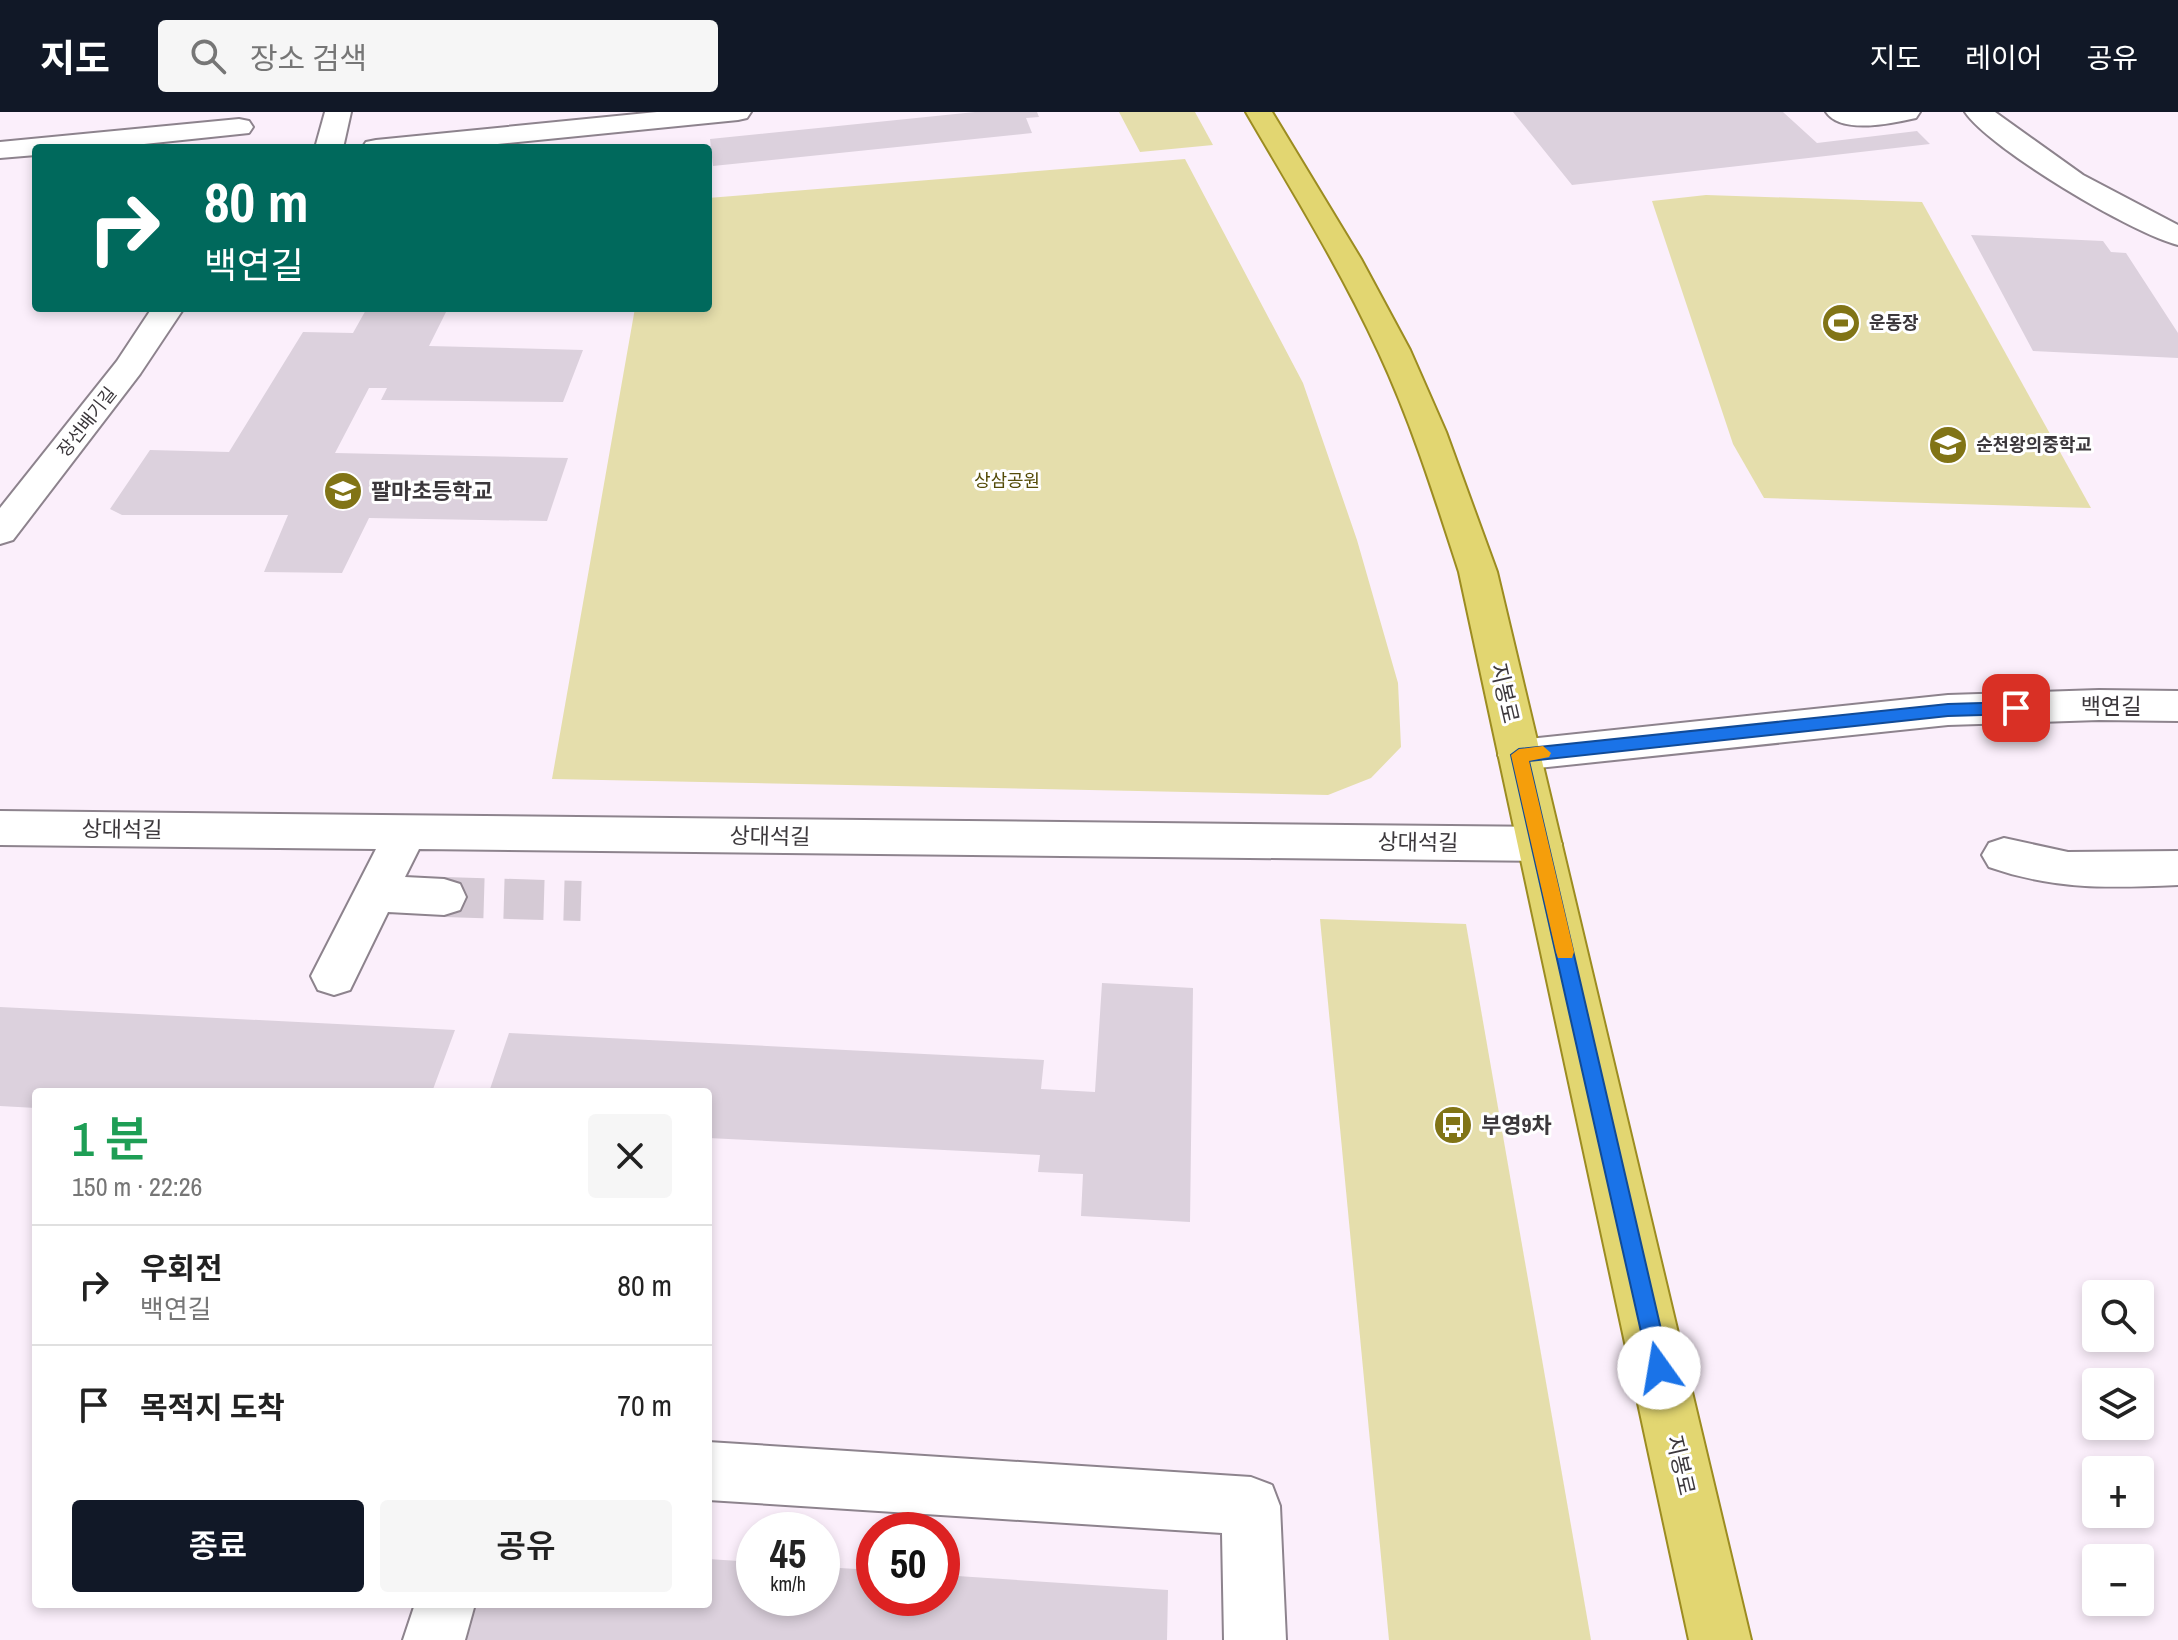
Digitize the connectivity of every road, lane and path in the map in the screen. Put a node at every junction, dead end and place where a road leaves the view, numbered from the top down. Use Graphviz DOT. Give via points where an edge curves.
graph roads {
  1 [pos="338,112"];
  2 [pos="738,112"];
  3 [pos="1259,112"];
  4 [pos="1839,112"];
  5 [pos="1907,112"];
  6 [pos="1978,112"];
  7 [pos="239,129"];
  8 [pos="4,144"];
  9 [pos="330,144"];
  10 [pos="416,144"];
  11 [pos="2178,236"];
  12 [pos="165,312"];
  13 [pos="0,532"];
  14 [pos="2178,706"];
  15 [pos="1519,755"];
  16 [pos="0,828"];
  17 [pos="406,832"];
  18 [pos="1540,844"];
  19 [pos="2004,855"];
  20 [pos="2178,868"];
  21 [pos="375,894"];
  22 [pos="444,897"];
  23 [pos="334,976"];
  24 [pos="712,1471"];
  25 [pos="444,1608"];
  26 [pos="434,1640"];
  27 [pos="1255,1640"];
  28 [pos="1720,1640"];
  1 -- 9 [label="street"];
  2 -- 10 [label="street"];
  3 -- 15 [label="main road, 지봉로" via="1366,294 1429,433 1478,572"];
  4 -- 5 [label="street" via="1852,117"];
  6 -- 11 [label="street" via="2092,192"];
  7 -- 8 [label="street"];
  12 -- 13 [label="street, 장선배기길"];
  14 -- 15 [label="street, 백연길" via="1948,710"];
  15 -- 18 [label="main road, 지봉로"];
  16 -- 17 [label="street, 상대석길"];
  17 -- 18 [label="street, 상대석길"];
  17 -- 21 [label="street"];
  18 -- 28 [label="main road, 지봉로"];
  19 -- 20 [label="street" via="2028,865 2085,871"];
  21 -- 22 [label="street"];
  21 -- 23 [label="street"];
  24 -- 27 [label="street" via="1251,1506"];
  25 -- 26 [label="street"];
}
